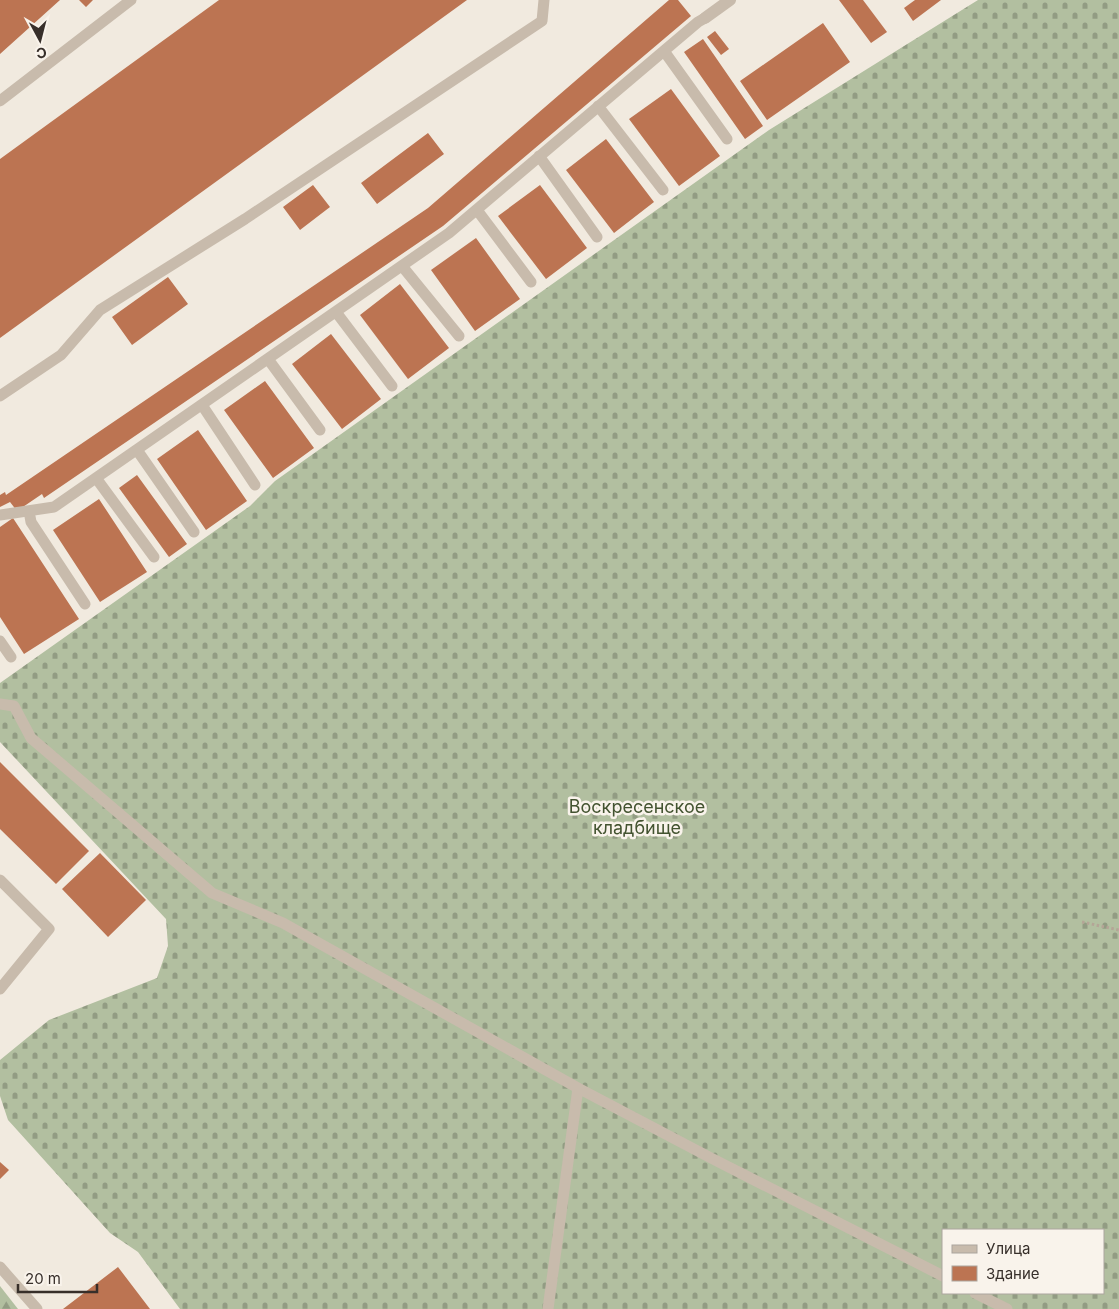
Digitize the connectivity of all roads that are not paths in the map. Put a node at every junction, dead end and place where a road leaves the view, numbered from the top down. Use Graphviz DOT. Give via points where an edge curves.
graph roads {
  1 [pos="131,0"];
  2 [pos="544,0"];
  3 [pos="730,0"];
  4 [pos="705,18"];
  5 [pos="664,51"];
  6 [pos="0,101"];
  7 [pos="598,106"];
  8 [pos="727,139"];
  9 [pos="539,156"];
  10 [pos="663,190"];
  11 [pos="477,210"];
  12 [pos="597,237"];
  13 [pos="402,266"];
  14 [pos="531,282"];
  15 [pos="336,312"];
  16 [pos="459,336"];
  17 [pos="268,359"];
  18 [pos="392,386"];
  19 [pos="0,396"];
  20 [pos="202,405"];
  21 [pos="320,430"];
  22 [pos="137,450"];
  23 [pos="96,478"];
  24 [pos="255,485"];
  25 [pos="29,511"];
  26 [pos="0,515"];
  27 [pos="194,532"];
  28 [pos="154,557"];
  29 [pos="85,604"];
  30 [pos="0,641"];
  31 [pos="11,657"];
  32 [pos="0,704"];
  33 [pos="0,880"];
  34 [pos="0,989"];
  35 [pos="578,1088"];
  36 [pos="0,1266"];
  37 [pos="942,1275"];
  38 [pos="977,1294"];
  39 [pos="38,1309"];
  40 [pos="548,1309"];
  41 [pos="1007,1309"];
  1 -- 6 [label="lane"];
  2 -- 19 [label="lane" via="542,21 245,219 100,310 61,355"];
  3 -- 4 [label="street"];
  4 -- 5 [label="lane"];
  5 -- 7 [label="lane"];
  5 -- 8 [label="lane"];
  7 -- 9 [label="lane"];
  7 -- 10 [label="lane"];
  9 -- 11 [label="lane"];
  9 -- 12 [label="lane"];
  11 -- 13 [label="lane"];
  11 -- 14 [label="lane"];
  13 -- 15 [label="lane"];
  13 -- 16 [label="lane"];
  15 -- 17 [label="lane"];
  15 -- 18 [label="lane"];
  17 -- 20 [label="lane"];
  17 -- 21 [label="lane"];
  20 -- 22 [label="lane"];
  20 -- 24 [label="lane"];
  22 -- 23 [label="lane"];
  22 -- 27 [label="lane"];
  23 -- 25 [label="lane" via="54,507"];
  23 -- 28 [label="lane"];
  25 -- 26 [label="lane"];
  25 -- 29 [label="lane" via="31,522"];
  30 -- 31 [label="lane"];
  32 -- 35 [label="lane" via="14,706 31,738 212,893 283,923"];
  33 -- 34 [label="lane" via="49,929"];
  35 -- 37 [label="lane"];
  35 -- 40 [label="lane"];
  36 -- 39 [label="lane"];
  38 -- 41 [label="lane"];
}
